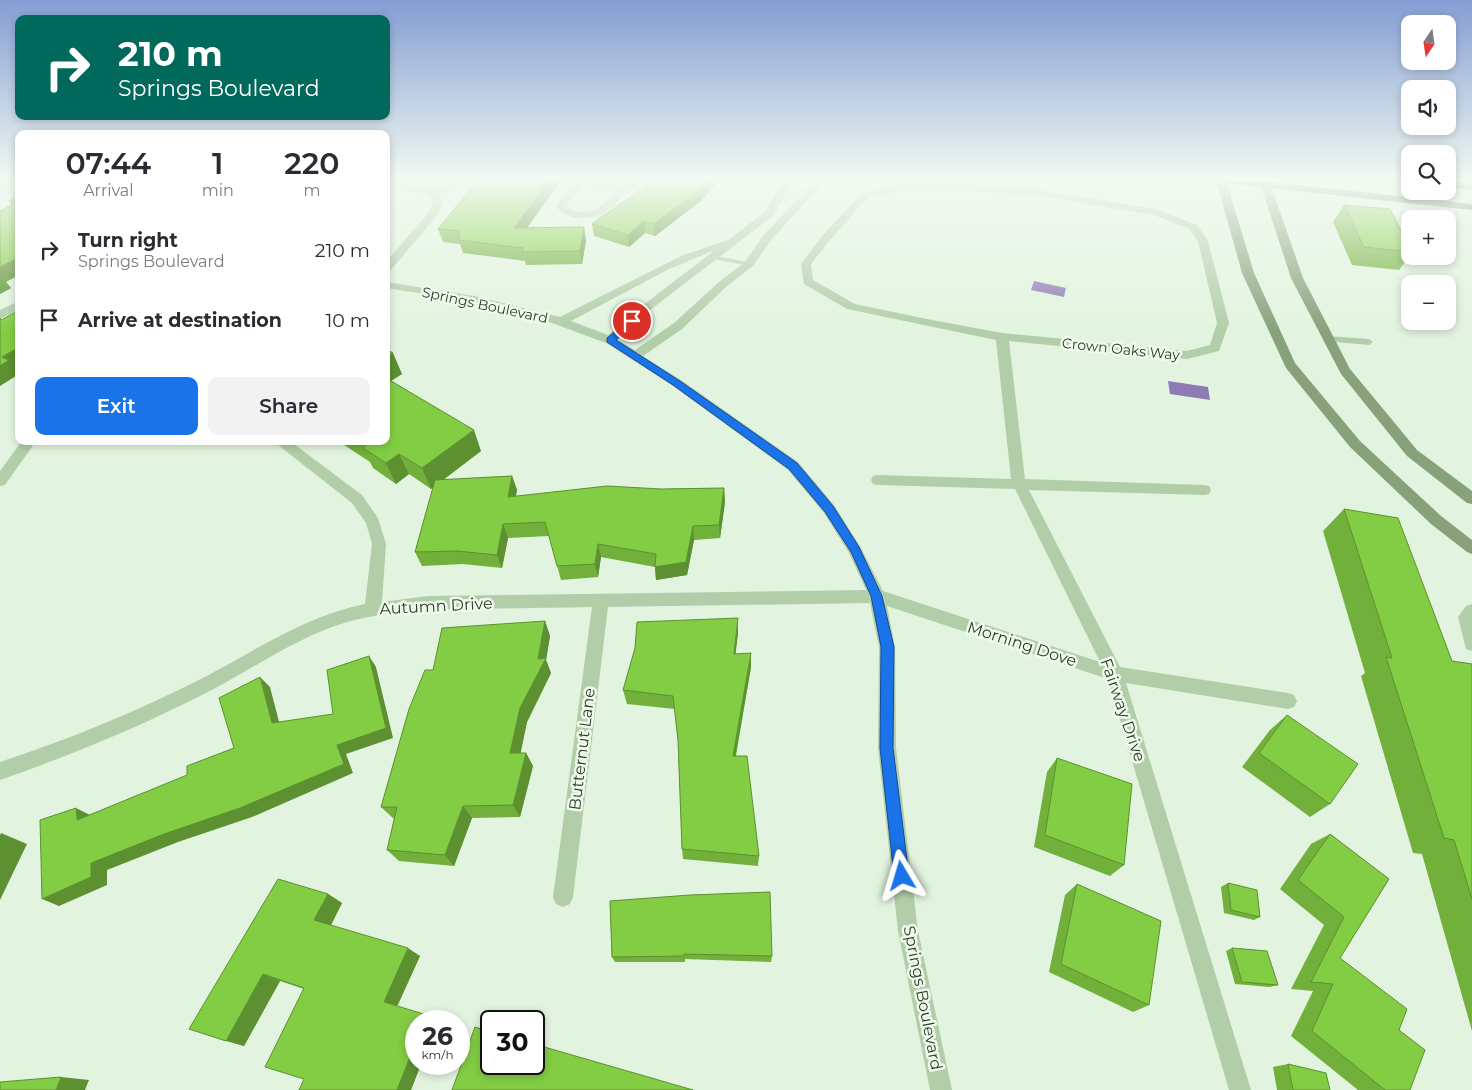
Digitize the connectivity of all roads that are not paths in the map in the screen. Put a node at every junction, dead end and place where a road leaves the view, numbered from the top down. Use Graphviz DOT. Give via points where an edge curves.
graph roads {
  1 [pos="419,231"];
  2 [pos="747,231"];
  3 [pos="774,231"];
  4 [pos="832,231"];
  5 [pos="1196,231"];
  6 [pos="1237,231"];
  7 [pos="1281,231"];
  8 [pos="732,242"];
  9 [pos="713,257"];
  10 [pos="390,264"];
  11 [pos="749,264"];
  12 [pos="390,286"];
  13 [pos="15,306"];
  14 [pos="0,315"];
  15 [pos="560,322"];
  16 [pos="1002,337"];
  17 [pos="1328,339"];
  18 [pos="610,340"];
  19 [pos="1369,342"];
  20 [pos="635,356"];
  21 [pos="25,445"];
  22 [pos="285,445"];
  23 [pos="878,480"];
  24 [pos="0,481"];
  25 [pos="1019,484"];
  26 [pos="1204,490"];
  27 [pos="1472,499"];
  28 [pos="1472,548"];
  29 [pos="876,596"];
  30 [pos="601,602"];
  31 [pos="374,608"];
  32 [pos="1472,611"];
  33 [pos="1472,644"];
  34 [pos="1115,674"];
  35 [pos="1288,701"];
  36 [pos="0,771"];
  37 [pos="563,897"];
  38 [pos="941,1090"];
  39 [pos="1240,1090"];
  1 -- 10 [label="street"];
  2 -- 8 [label="street"];
  3 -- 11 [label="street"];
  4 -- 16 [label="street, Crown Oaks Way" via="806,264 808,282 851,307"];
  5 -- 16 [label="street, Crown Oaks Way" via="1203,241 1223,323 1215,348 1187,355"];
  6 -- 28 [label="main road" via="1248,273 1290,365 1355,444 1436,520"];
  7 -- 17 [label="main road" via="1297,278"];
  8 -- 9 [label="street"];
  8 -- 15 [label="street" via="678,260"];
  9 -- 11 [label="lane"];
  9 -- 18 [label="street" via="642,311"];
  11 -- 20 [label="street" via="678,326"];
  12 -- 15 [label="street, Springs Boulevard" via="475,299"];
  13 -- 14 [label="street"];
  15 -- 18 [label="street, Springs Boulevard"];
  16 -- 25 [label="street, Fairway Drive"];
  17 -- 19 [label="lane"];
  17 -- 27 [label="main road" via="1345,371 1412,453"];
  18 -- 20 [label="street, Springs Boulevard"];
  20 -- 29 [label="street, Springs Boulevard" via="793,466 834,517 855,550"];
  21 -- 24 [label="street"];
  22 -- 31 [label="street" via="357,498 373,522 379,544"];
  23 -- 25 [label="street"];
  25 -- 26 [label="street"];
  25 -- 34 [label="street, Fairway Drive"];
  29 -- 30 [label="street, Autumn Drive"];
  29 -- 34 [label="street, Morning Dove"];
  29 -- 38 [label="street, Springs Boulevard" via="887,647 887,748 908,931"];
  30 -- 31 [label="street, Autumn Drive" via="428,603"];
  30 -- 37 [label="street, Butternut Lane"];
  31 -- 36 [label="street, Autumn Drive" via="324,623 269,649 224,676 144,713 50,754"];
  32 -- 33 [label="street" via="1466,617"];
  34 -- 35 [label="street, Morning Dove"];
  34 -- 39 [label="street, Fairway Drive"];
}
